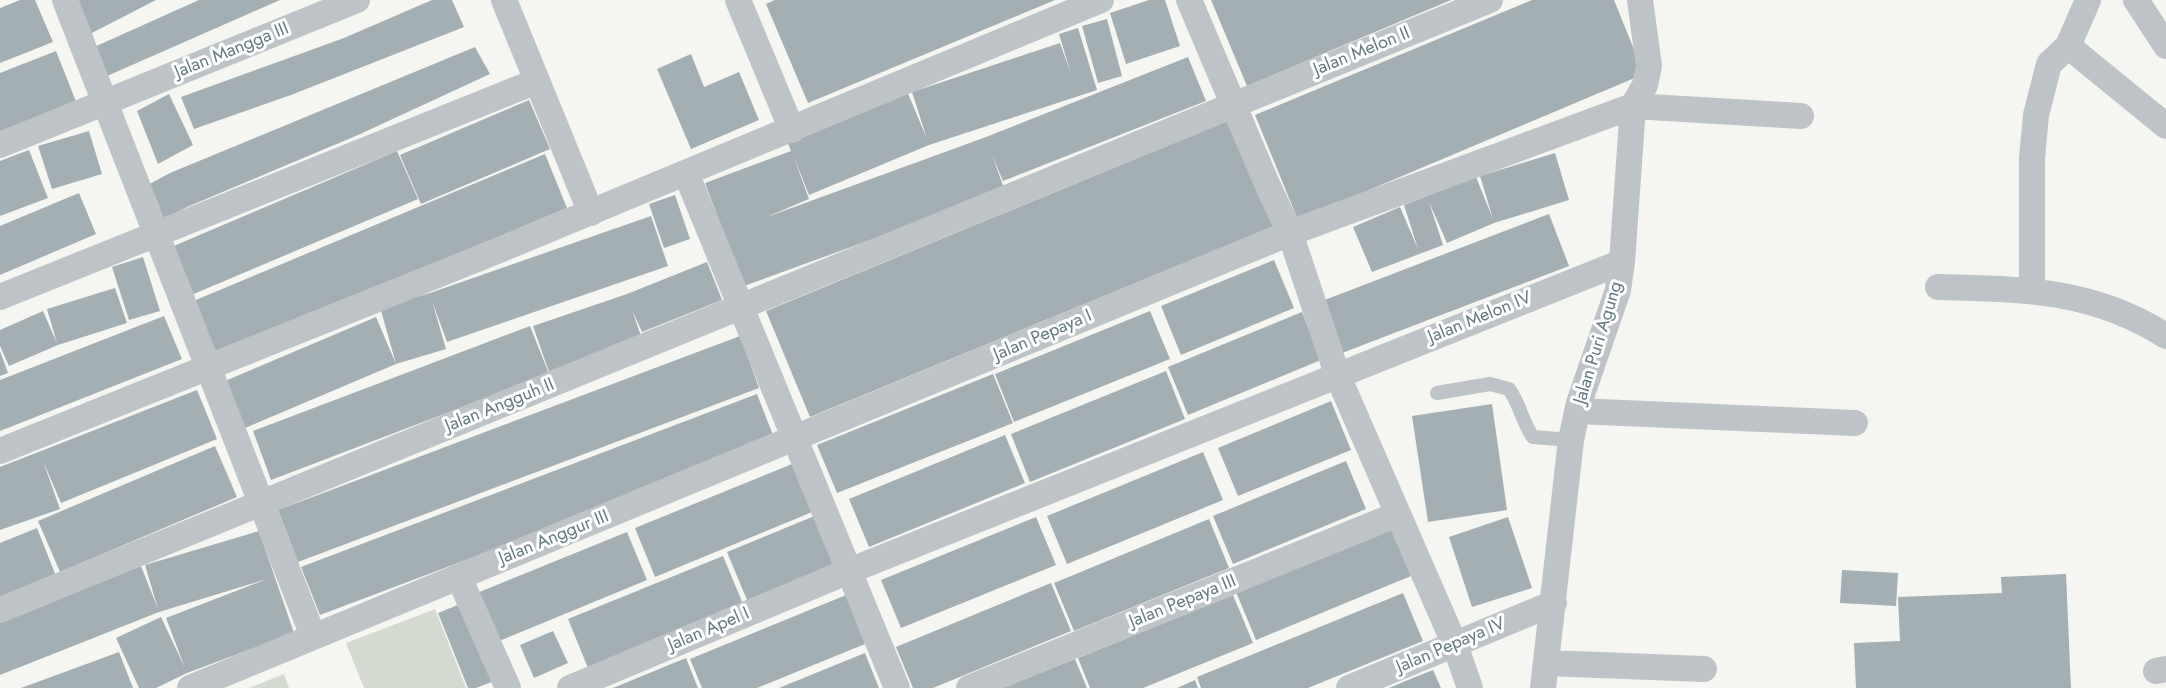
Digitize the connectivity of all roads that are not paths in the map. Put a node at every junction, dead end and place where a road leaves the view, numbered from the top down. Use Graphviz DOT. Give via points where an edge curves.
graph roads {
  1 [pos="64,0"];
  2 [pos="357,0"];
  3 [pos="504,0"];
  4 [pos="738,0"];
  5 [pos="1101,0"];
  6 [pos="1189,0"];
  7 [pos="1490,0"];
  8 [pos="1640,0"];
  9 [pos="2088,0"];
  10 [pos="2136,0"];
  11 [pos="1072,6"];
  12 [pos="2068,46"];
  13 [pos="2166,46"];
  14 [pos="537,81"];
  15 [pos="107,103"];
  16 [pos="1234,104"];
  17 [pos="1634,106"];
  18 [pos="1801,116"];
  19 [pos="2166,126"];
  20 [pos="792,130"];
  21 [pos="0,145"];
  22 [pos="686,173"];
  23 [pos="591,213"];
  24 [pos="1290,233"];
  25 [pos="157,234"];
  26 [pos="1622,262"];
  27 [pos="1938,287"];
  28 [pos="2032,290"];
  29 [pos="0,297"];
  30 [pos="741,307"];
  31 [pos="2166,336"];
  32 [pos="209,366"];
  33 [pos="1337,374"];
  34 [pos="1437,393"];
  35 [pos="1577,411"];
  36 [pos="1855,423"];
  37 [pos="795,439"];
  38 [pos="1571,440"];
  39 [pos="0,450"];
  40 [pos="259,504"];
  41 [pos="1396,515"];
  42 [pos="849,571"];
  43 [pos="459,577"];
  44 [pos="1554,603"];
  45 [pos="0,610"];
  46 [pos="313,636"];
  47 [pos="1455,645"];
  48 [pos="1546,663"];
  49 [pos="1704,669"];
  50 [pos="190,688"];
  51 [pos="508,688"];
  52 [pos="570,688"];
  53 [pos="897,688"];
  54 [pos="969,688"];
  55 [pos="1349,688"];
  56 [pos="1470,688"];
  57 [pos="1543,688"];
  1 -- 15 [label="street"];
  2 -- 15 [label="street, Jalan Mangga III"];
  3 -- 14 [label="street"];
  4 -- 20 [label="street"];
  5 -- 11 [label="street"];
  6 -- 16 [label="street"];
  7 -- 16 [label="street, Jalan Melon II"];
  8 -- 17 [label="street, Jalan Puri Agung" via="1649,66 1645,86"];
  9 -- 12 [label="street"];
  10 -- 13 [label="street"];
  11 -- 20 [label="street"];
  12 -- 19 [label="street"];
  12 -- 28 [label="street" via="2049,64 2036,115 2032,158"];
  14 -- 23 [label="street"];
  14 -- 25 [label="street"];
  15 -- 21 [label="street, Jalan Mangga III"];
  15 -- 25 [label="street"];
  16 -- 24 [label="street"];
  16 -- 30 [label="street, Jalan Melon II"];
  17 -- 18 [label="street"];
  17 -- 24 [label="street, Jalan Pepaya I"];
  17 -- 26 [label="street, Jalan Puri Agung"];
  20 -- 22 [label="street"];
  22 -- 23 [label="street"];
  22 -- 30 [label="street"];
  23 -- 32 [label="street"];
  24 -- 33 [label="street"];
  24 -- 37 [label="street, Jalan Pepaya I"];
  25 -- 29 [label="street"];
  25 -- 32 [label="street"];
  26 -- 33 [label="street, Jalan Melon IV"];
  26 -- 35 [label="street, Jalan Puri Agung" via="1618,290"];
  27 -- 28 [label="street"];
  28 -- 31 [label="street" via="2090,301"];
  30 -- 37 [label="street"];
  30 -- 40 [label="street, Jalan Angguh II"];
  32 -- 39 [label="street"];
  32 -- 40 [label="street"];
  33 -- 41 [label="street"];
  33 -- 42 [label="street, Jalan Melon IV"];
  34 -- 38 [label="lane" via="1490,384 1509,388 1533,437"];
  35 -- 36 [label="street"];
  35 -- 38 [label="street, Jalan Puri Agung"];
  37 -- 42 [label="street"];
  37 -- 43 [label="street, Jalan Anggur III"];
  38 -- 44 [label="street, Jalan Puri Agung"];
  40 -- 45 [label="street, Jalan Angguh II"];
  40 -- 46 [label="street"];
  41 -- 47 [label="street"];
  41 -- 54 [label="street, Jalan Pepaya III"];
  42 -- 52 [label="street, Jalan Apel I"];
  42 -- 53 [label="street"];
  43 -- 46 [label="street, Jalan Anggur III"];
  43 -- 51 [label="street"];
  44 -- 47 [label="street, Jalan Pepaya IV"];
  44 -- 48 [label="street, Jalan Puri Agung"];
  46 -- 50 [label="street, Jalan Anggur III"];
  47 -- 55 [label="street, Jalan Pepaya IV"];
  47 -- 56 [label="street"];
  48 -- 49 [label="street"];
  48 -- 57 [label="street, Jalan Puri Agung"];
}
